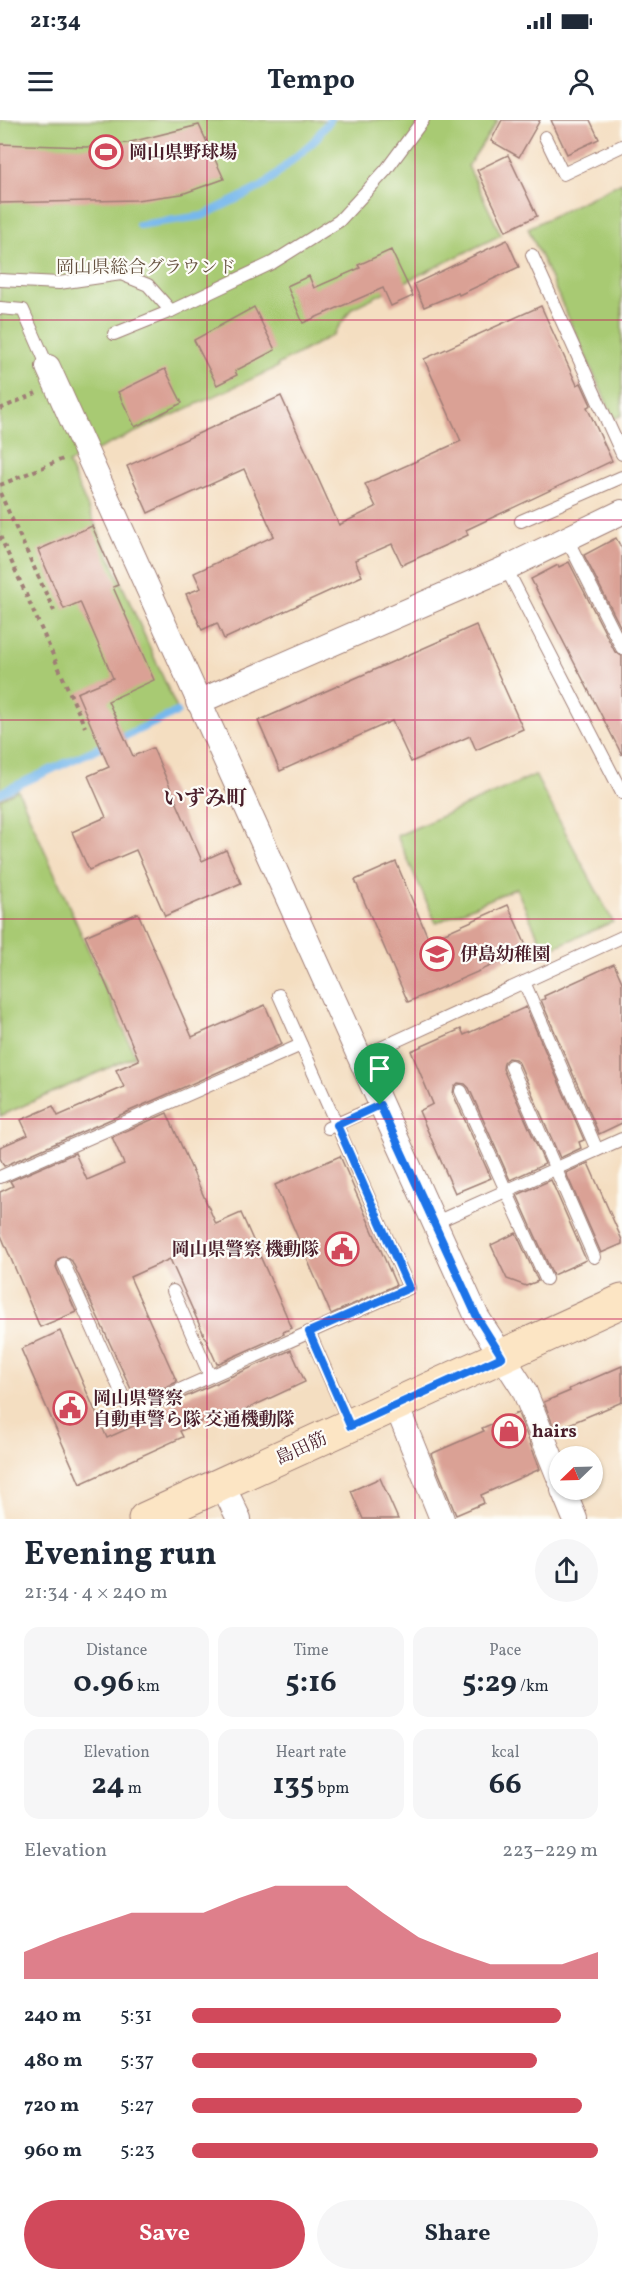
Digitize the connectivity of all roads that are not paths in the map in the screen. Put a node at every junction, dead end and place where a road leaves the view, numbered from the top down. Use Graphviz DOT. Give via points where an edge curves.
graph roads {
  1 [pos="423,120"];
  2 [pos="545,137"];
  3 [pos="622,146"];
  4 [pos="532,255"];
  5 [pos="0,280"];
  6 [pos="0,308"];
  7 [pos="171,311"];
  8 [pos="114,334"];
  9 [pos="48,367"];
  10 [pos="622,454"];
  11 [pos="622,477"];
  12 [pos="622,512"];
  13 [pos="522,521"];
  14 [pos="567,539"];
  15 [pos="506,568"];
  16 [pos="622,648"];
  17 [pos="198,702"];
  18 [pos="622,793"];
  19 [pos="621,940"];
  20 [pos="524,982"];
  21 [pos="279,995"];
  22 [pos="301,1045"];
  23 [pos="359,1058"];
  24 [pos="511,1066"];
  25 [pos="461,1090"];
  26 [pos="380,1105"];
  27 [pos="333,1126"];
  28 [pos="622,1139"];
  29 [pos="597,1150"];
  30 [pos="556,1169"];
  31 [pos="0,1177"];
  32 [pos="506,1191"];
  33 [pos="434,1223"];
  34 [pos="594,1257"];
  35 [pos="64,1264"];
  36 [pos="546,1279"];
  37 [pos="173,1291"];
  38 [pos="622,1301"];
  39 [pos="309,1332"];
  40 [pos="502,1357"];
  41 [pos="210,1376"];
  42 [pos="396,1405"];
  43 [pos="350,1426"];
  44 [pos="549,1452"];
  45 [pos="222,1484"];
  46 [pos="567,1500"];
  47 [pos="145,1519"];
  48 [pos="238,1519"];
  49 [pos="442,1519"];
  50 [pos="575,1519"];
  1 -- 7 [label="lane" via="386,170 339,221 272,263"];
  2 -- 3 [label="lane" via="563,174"];
  4 -- 10 [label="lane"];
  5 -- 7 [label="lane" via="59,283 121,274 148,285"];
  6 -- 9 [label="lane" via="22,310"];
  7 -- 8 [label="lane"];
  9 -- 17 [label="street"];
  11 -- 13 [label="lane"];
  12 -- 14 [label="street"];
  14 -- 15 [label="street"];
  14 -- 16 [label="lane"];
  15 -- 17 [label="street"];
  15 -- 18 [label="lane"];
  17 -- 23 [label="street"];
  19 -- 20 [label="lane"];
  20 -- 23 [label="lane"];
  20 -- 29 [label="lane"];
  21 -- 22 [label="lane"];
  22 -- 27 [label="lane"];
  22 -- 31 [label="lane"];
  23 -- 26 [label="street"];
  24 -- 30 [label="lane"];
  25 -- 32 [label="lane"];
  26 -- 27 [label="lane"];
  26 -- 33 [label="street"];
  27 -- 39 [label="lane" via="409,1288"];
  28 -- 29 [label="lane"];
  29 -- 30 [label="lane"];
  30 -- 32 [label="lane"];
  30 -- 34 [label="lane"];
  32 -- 33 [label="lane"];
  32 -- 36 [label="lane"];
  33 -- 40 [label="street" via="477,1317"];
  35 -- 41 [label="lane" via="129,1412"];
  37 -- 41 [label="lane"];
  38 -- 40 [label="street, 島田筋"];
  39 -- 41 [label="lane"];
  39 -- 43 [label="lane"];
  40 -- 42 [label="street, 島田筋"];
  40 -- 44 [label="street" via="524,1390"];
  42 -- 43 [label="street, 島田筋"];
  42 -- 49 [label="street"];
  43 -- 45 [label="street, 島田筋"];
  45 -- 47 [label="street, 島田筋"];
  45 -- 48 [label="street"];
  46 -- 50 [label="street"];
}
